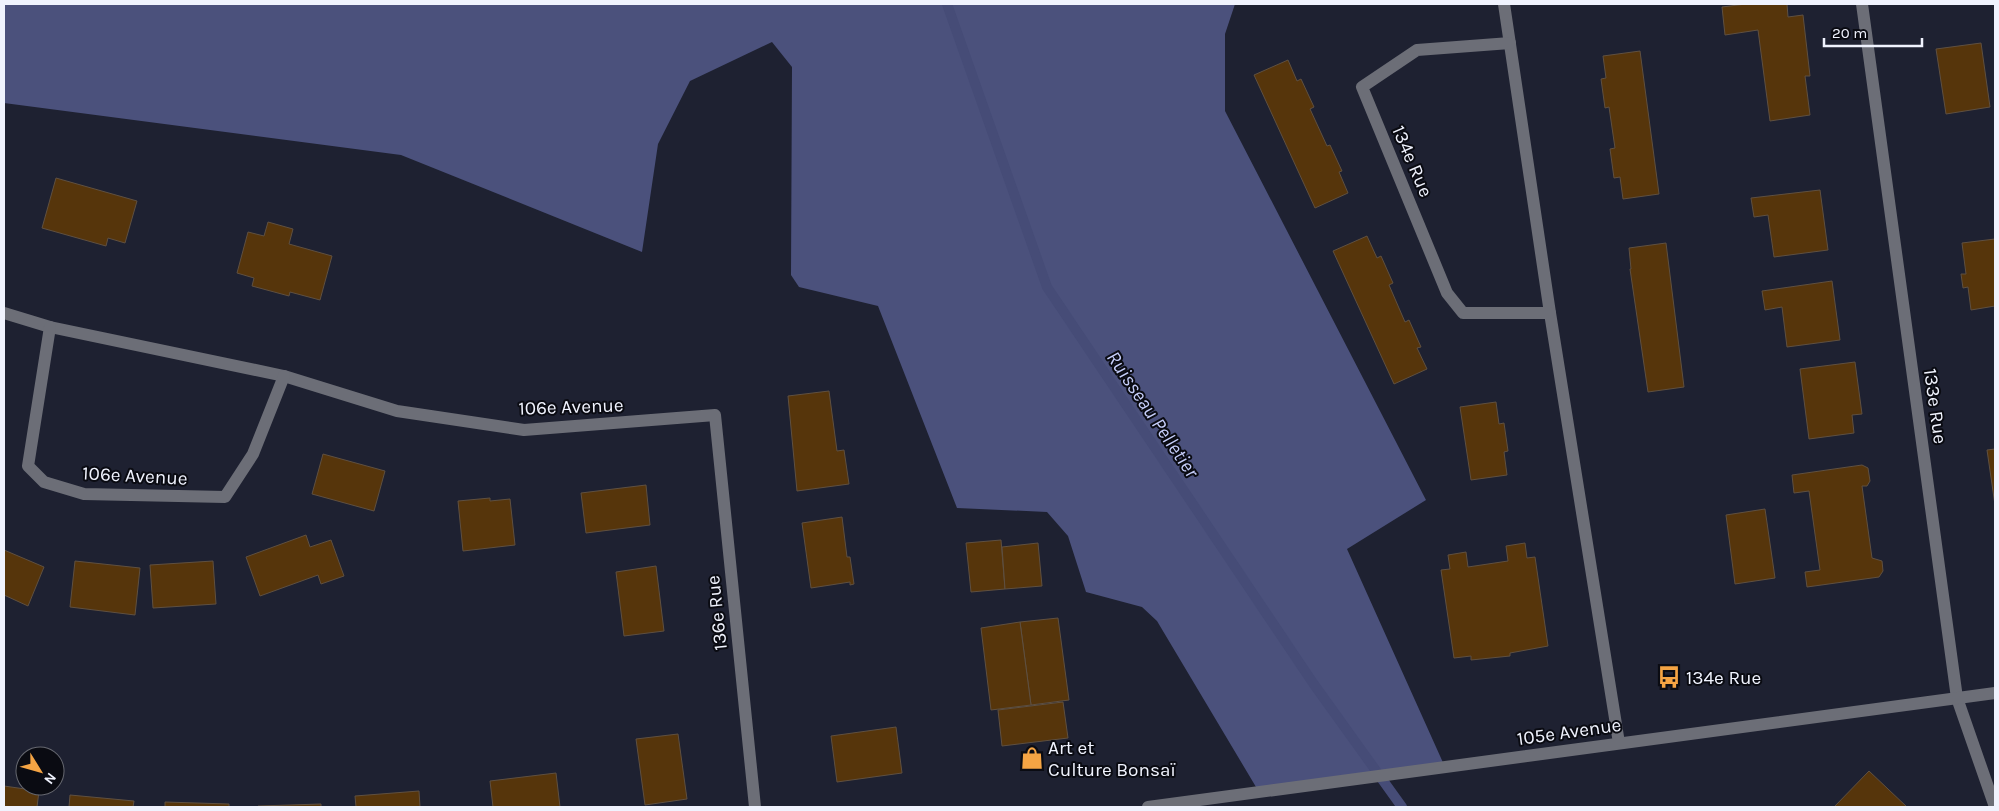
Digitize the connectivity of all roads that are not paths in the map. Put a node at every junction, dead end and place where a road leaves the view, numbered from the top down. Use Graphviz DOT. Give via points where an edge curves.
graph roads {
  1 [pos="1504,4"];
  2 [pos="1862,4"];
  3 [pos="1510,43"];
  4 [pos="4,313"];
  5 [pos="1550,313"];
  6 [pos="50,327"];
  7 [pos="284,376"];
  8 [pos="715,415"];
  9 [pos="1995,693"];
  10 [pos="1957,698"];
  11 [pos="1619,743"];
  12 [pos="755,807"];
  13 [pos="1148,807"];
  14 [pos="1995,807"];
  1 -- 3 [label="street"];
  2 -- 10 [label="street, 133e Rue"];
  3 -- 5 [label="street"];
  3 -- 5 [label="street, 134e Rue" via="1416,50 1362,88 1447,293 1464,312"];
  4 -- 6 [label="street, 106e Avenue"];
  5 -- 11 [label="street"];
  6 -- 7 [label="street, 106e Avenue"];
  6 -- 7 [label="street, 106e Avenue" via="28,466 44,482 84,494 224,497 253,454"];
  7 -- 8 [label="street, 106e Avenue" via="397,410 524,430"];
  8 -- 12 [label="street, 136e Rue"];
  9 -- 10 [label="street, 105e Avenue"];
  10 -- 11 [label="street, 105e Avenue"];
  10 -- 14 [label="street, 133e Rue"];
  11 -- 13 [label="street, 105e Avenue"];
}
